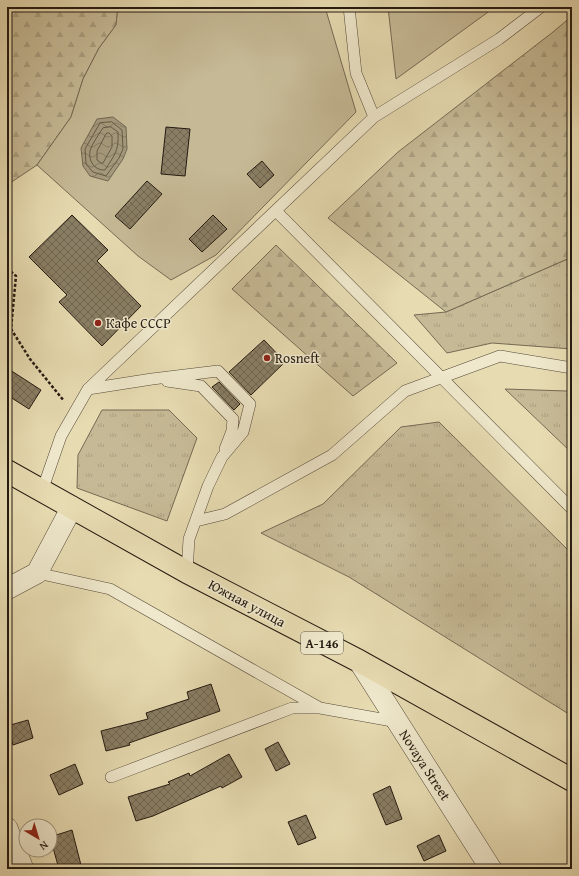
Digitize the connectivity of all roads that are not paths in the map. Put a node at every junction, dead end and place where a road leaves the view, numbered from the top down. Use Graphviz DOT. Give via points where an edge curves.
graph roads {
  1 [pos="349,7"];
  2 [pos="540,7"];
  3 [pos="374,117"];
  4 [pos="276,211"];
  5 [pos="572,368"];
  6 [pos="441,377"];
  7 [pos="152,379"];
  8 [pos="88,389"];
  9 [pos="222,457"];
  10 [pos="7,472"];
  11 [pos="42,491"];
  12 [pos="72,507"];
  13 [pos="572,509"];
  14 [pos="196,521"];
  15 [pos="187,572"];
  16 [pos="37,574"];
  17 [pos="7,589"];
  18 [pos="359,662"];
  19 [pos="320,708"];
  20 [pos="398,722"];
  21 [pos="111,777"];
  22 [pos="572,780"];
  23 [pos="7,828"];
  24 [pos="23,869"];
  25 [pos="491,869"];
  1 -- 3 [label="lane" via="356,73"];
  2 -- 3 [label="lane" via="499,38"];
  3 -- 4 [label="lane"];
  4 -- 6 [label="lane"];
  4 -- 8 [label="lane"];
  5 -- 6 [label="lane" via="500,356"];
  6 -- 13 [label="lane"];
  6 -- 14 [label="lane" via="405,391 332,455 224,514"];
  7 -- 8 [label="lane"];
  7 -- 9 [label="lane" via="201,386 233,419 232,431"];
  7 -- 9 [label="lane" via="218,371 250,404 243,432"];
  8 -- 11 [label="lane" via="61,436"];
  9 -- 14 [label="lane" via="208,486"];
  10 -- 11 [label="highway, Южная улица / А-146"];
  11 -- 12 [label="highway, Южная улица / А-146"];
  12 -- 15 [label="highway, Южная улица / А-146"];
  12 -- 16 [label="street"];
  14 -- 15 [label="lane" via="189,539"];
  15 -- 18 [label="highway, Южная улица / А-146"];
  16 -- 17 [label="street"];
  16 -- 19 [label="lane" via="110,590"];
  18 -- 20 [label="street, Novaya Street"];
  18 -- 22 [label="highway, Южная улица / А-146"];
  19 -- 20 [label="lane"];
  19 -- 21 [label="lane" via="292,708"];
  20 -- 25 [label="street, Novaya Street"];
  23 -- 24 [label="street"];
}
